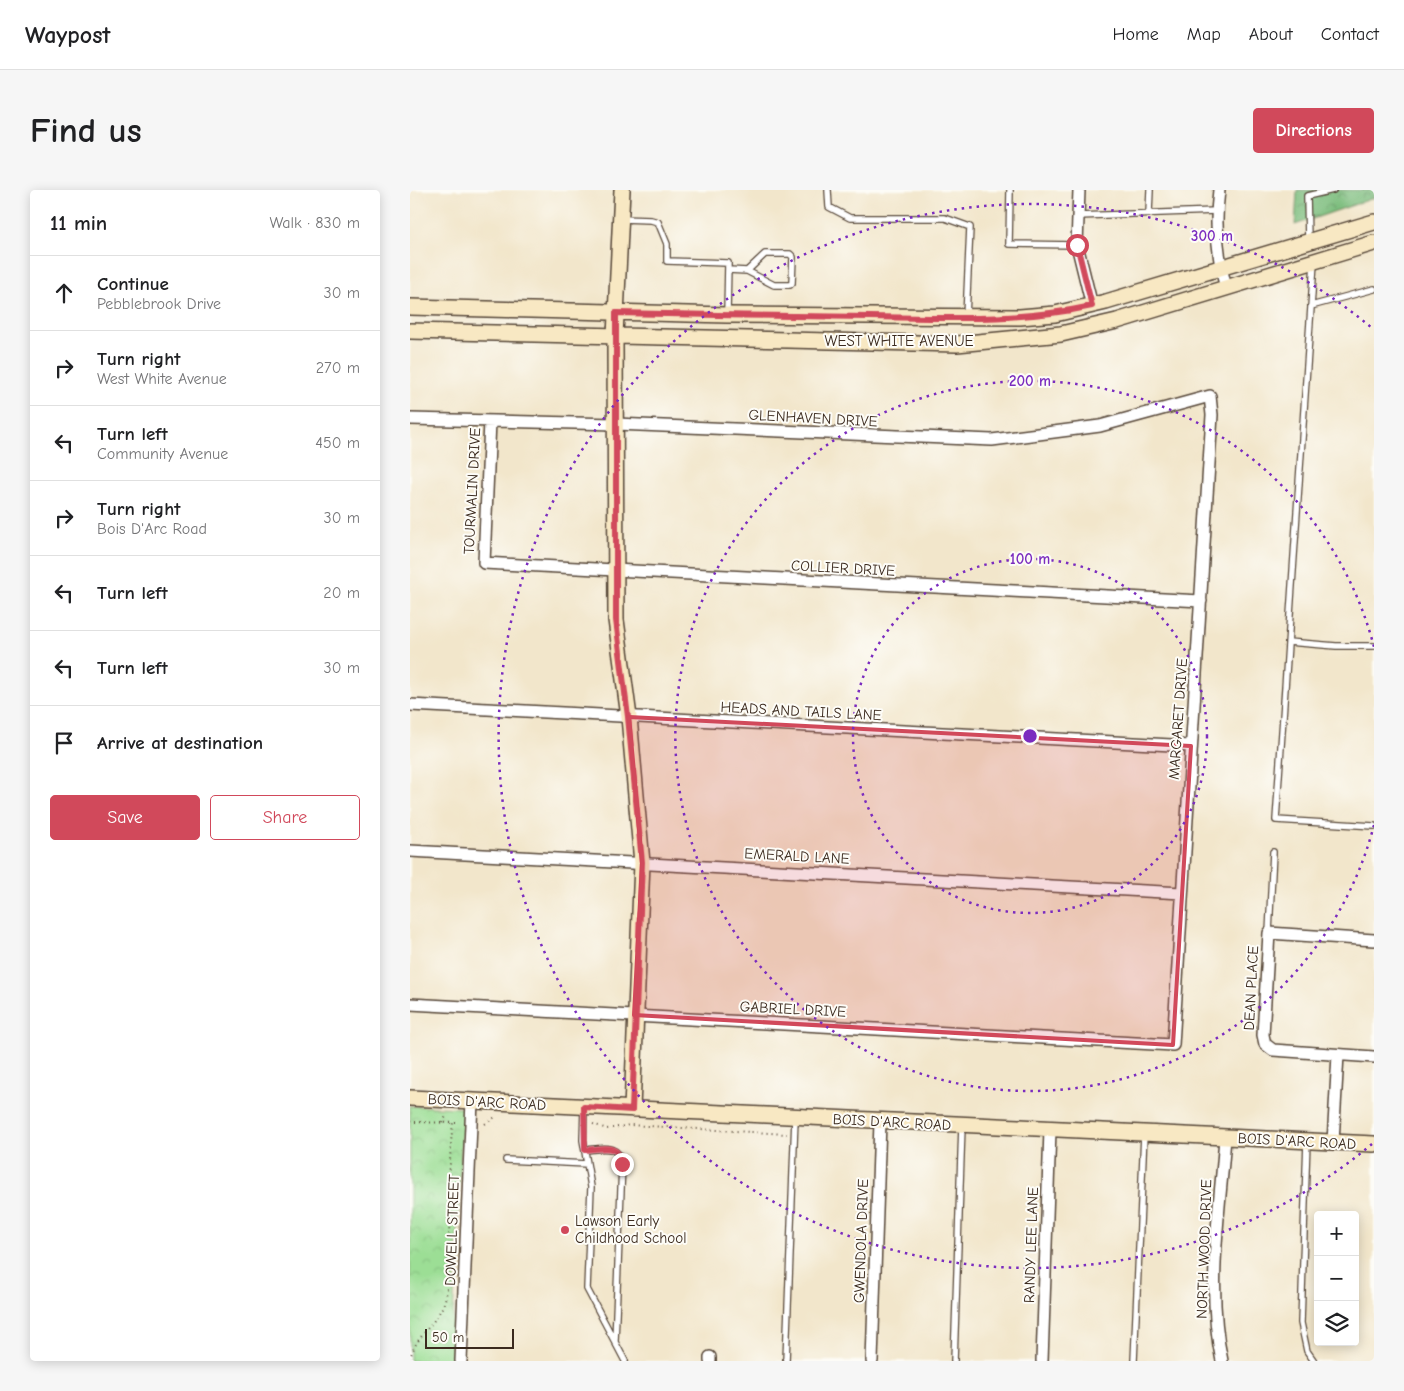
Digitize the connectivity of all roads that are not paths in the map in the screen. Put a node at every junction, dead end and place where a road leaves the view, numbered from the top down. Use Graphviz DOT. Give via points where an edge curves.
graph roads {
  1 [pos="622,190"];
  2 [pos="828,190"];
  3 [pos="1010,190"];
  4 [pos="1079,190"];
  5 [pos="1150,190"];
  6 [pos="1219,190"];
  7 [pos="1333,190"];
  8 [pos="1216,211"];
  9 [pos="1149,213"];
  10 [pos="1078,216"];
  11 [pos="621,219"];
  12 [pos="1374,222"];
  13 [pos="1308,241"];
  14 [pos="1374,243"];
  15 [pos="1077,245"];
  16 [pos="1314,261"];
  17 [pos="1220,267"];
  18 [pos="728,270"];
  19 [pos="746,271"];
  20 [pos="1226,288"];
  21 [pos="1374,289"];
  22 [pos="1092,306"];
  23 [pos="1311,306"];
  24 [pos="410,307"];
  25 [pos="616,313"];
  26 [pos="727,315"];
  27 [pos="966,318"];
  28 [pos="410,331"];
  29 [pos="615,336"];
  30 [pos="1210,396"];
  31 [pos="410,419"];
  32 [pos="490,421"];
  33 [pos="616,424"];
  34 [pos="484,563"];
  35 [pos="616,571"];
  36 [pos="1200,601"];
  37 [pos="1288,642"];
  38 [pos="1374,646"];
  39 [pos="410,705"];
  40 [pos="628,717"];
  41 [pos="1191,746"];
  42 [pos="1374,826"];
  43 [pos="410,850"];
  44 [pos="1273,852"];
  45 [pos="642,862"];
  46 [pos="1182,893"];
  47 [pos="1269,932"];
  48 [pos="1374,940"];
  49 [pos="410,1004"];
  50 [pos="634,1015"];
  51 [pos="1173,1045"];
  52 [pos="1338,1055"];
  53 [pos="1374,1057"];
  54 [pos="410,1098"];
  55 [pos="472,1101"];
  56 [pos="632,1110"];
  57 [pos="584,1114"];
  58 [pos="795,1118"];
  59 [pos="880,1122"];
  60 [pos="962,1126"];
  61 [pos="1050,1130"];
  62 [pos="1144,1134"];
  63 [pos="1225,1137"];
  64 [pos="1307,1141"];
  65 [pos="1333,1142"];
  66 [pos="1374,1144"];
  67 [pos="585,1150"];
  68 [pos="506,1160"];
  69 [pos="587,1164"];
  70 [pos="615,1342"];
  71 [pos="461,1361"];
  72 [pos="624,1361"];
  73 [pos="786,1361"];
  74 [pos="872,1361"];
  75 [pos="954,1361"];
  76 [pos="1042,1361"];
  77 [pos="1134,1361"];
  78 [pos="1222,1361"];
  79 [pos="1314,1361"];
  1 -- 11 [label="main road"];
  2 -- 27 [label="lane" via="829,207 850,218 944,218 970,227"];
  3 -- 15 [label="lane" via="1009,244"];
  4 -- 10 [label="street"];
  5 -- 9 [label="lane"];
  6 -- 8 [label="street"];
  7 -- 13 [label="lane" via="1307,196"];
  8 -- 9 [label="lane"];
  8 -- 17 [label="street"];
  9 -- 10 [label="lane"];
  10 -- 15 [label="street"];
  11 -- 18 [label="lane" via="658,222 667,244 667,261 728,264"];
  11 -- 25 [label="main road"];
  12 -- 13 [label="main road, WEST WHITE AVENUE"];
  13 -- 16 [label="main road"];
  13 -- 17 [label="main road, WEST WHITE AVENUE"];
  14 -- 16 [label="main road, WEST WHITE AVENUE"];
  15 -- 22 [label="street"];
  16 -- 20 [label="main road, WEST WHITE AVENUE"];
  16 -- 23 [label="lane"];
  17 -- 20 [label="street"];
  17 -- 22 [label="main road, WEST WHITE AVENUE"];
  18 -- 19 [label="lane"];
  18 -- 26 [label="lane"];
  19 -- 19 [label="lane" via="774,284 790,285 793,257 790,254 765,254"];
  20 -- 29 [label="main road, WEST WHITE AVENUE" via="1060,334 957,344"];
  21 -- 23 [label="lane"];
  22 -- 27 [label="main road, WEST WHITE AVENUE" via="1046,315"];
  23 -- 37 [label="lane"];
  24 -- 25 [label="main road, WEST WHITE AVENUE"];
  25 -- 26 [label="main road, WEST WHITE AVENUE"];
  25 -- 29 [label="main road"];
  26 -- 27 [label="main road, WEST WHITE AVENUE"];
  28 -- 29 [label="main road, WEST WHITE AVENUE"];
  29 -- 33 [label="main road"];
  30 -- 33 [label="street, GLENHAVEN DRIVE" via="1100,426 992,440"];
  30 -- 36 [label="street, MARGARET DRIVE" via="1212,415"];
  31 -- 32 [label="street, GLENHAVEN DRIVE"];
  32 -- 33 [label="street, GLENHAVEN DRIVE"];
  32 -- 34 [label="street, TOURMALIN DRIVE"];
  33 -- 35 [label="main road"];
  34 -- 35 [label="street, COLLIER DRIVE"];
  35 -- 36 [label="street, COLLIER DRIVE"];
  35 -- 40 [label="main road" via="616,620"];
  36 -- 41 [label="street, MARGARET DRIVE"];
  37 -- 38 [label="lane"];
  37 -- 42 [label="lane" via="1276,820"];
  39 -- 40 [label="street, HEADS AND TAILS LANE"];
  40 -- 41 [label="street, HEADS AND TAILS LANE"];
  40 -- 45 [label="main road"];
  41 -- 46 [label="street, MARGARET DRIVE"];
  43 -- 45 [label="street, EMERALD LANE"];
  44 -- 47 [label="lane"];
  45 -- 46 [label="street, EMERALD LANE"];
  45 -- 50 [label="main road"];
  46 -- 51 [label="street, MARGARET DRIVE"];
  47 -- 48 [label="street"];
  47 -- 52 [label="street, DEAN PLACE" via="1265,1044 1273,1050"];
  49 -- 50 [label="street, GABRIEL DRIVE"];
  50 -- 51 [label="street, GABRIEL DRIVE"];
  50 -- 56 [label="main road"];
  52 -- 53 [label="street"];
  52 -- 65 [label="street"];
  54 -- 55 [label="main road, BOIS D'ARC ROAD"];
  55 -- 57 [label="main road, BOIS D'ARC ROAD"];
  55 -- 71 [label="street, DOWELL STREET"];
  56 -- 57 [label="main road, BOIS D'ARC ROAD"];
  56 -- 58 [label="main road, BOIS D'ARC ROAD"];
  57 -- 67 [label="lane"];
  58 -- 59 [label="main road, BOIS D'ARC ROAD"];
  58 -- 73 [label="lane"];
  59 -- 60 [label="main road, BOIS D'ARC ROAD"];
  59 -- 74 [label="street, GWENDOLA DRIVE"];
  60 -- 61 [label="main road, BOIS D'ARC ROAD"];
  60 -- 75 [label="lane"];
  61 -- 62 [label="main road, BOIS D'ARC ROAD"];
  61 -- 76 [label="street, RANDY LEE LANE"];
  62 -- 63 [label="main road, BOIS D'ARC ROAD"];
  62 -- 77 [label="lane"];
  63 -- 64 [label="main road, BOIS D'ARC ROAD"];
  63 -- 78 [label="street, NORTH WOOD DRIVE" via="1215,1289 1217,1337"];
  64 -- 65 [label="main road, BOIS D'ARC ROAD"];
  64 -- 79 [label="lane" via="1301,1322 1307,1351"];
  65 -- 66 [label="main road, BOIS D'ARC ROAD"];
  67 -- 69 [label="lane"];
  67 -- 70 [label="lane" via="616,1149 621,1155"];
  68 -- 69 [label="lane"];
  69 -- 70 [label="lane" via="591,1186 587,1289"];
  70 -- 72 [label="lane"];
}
